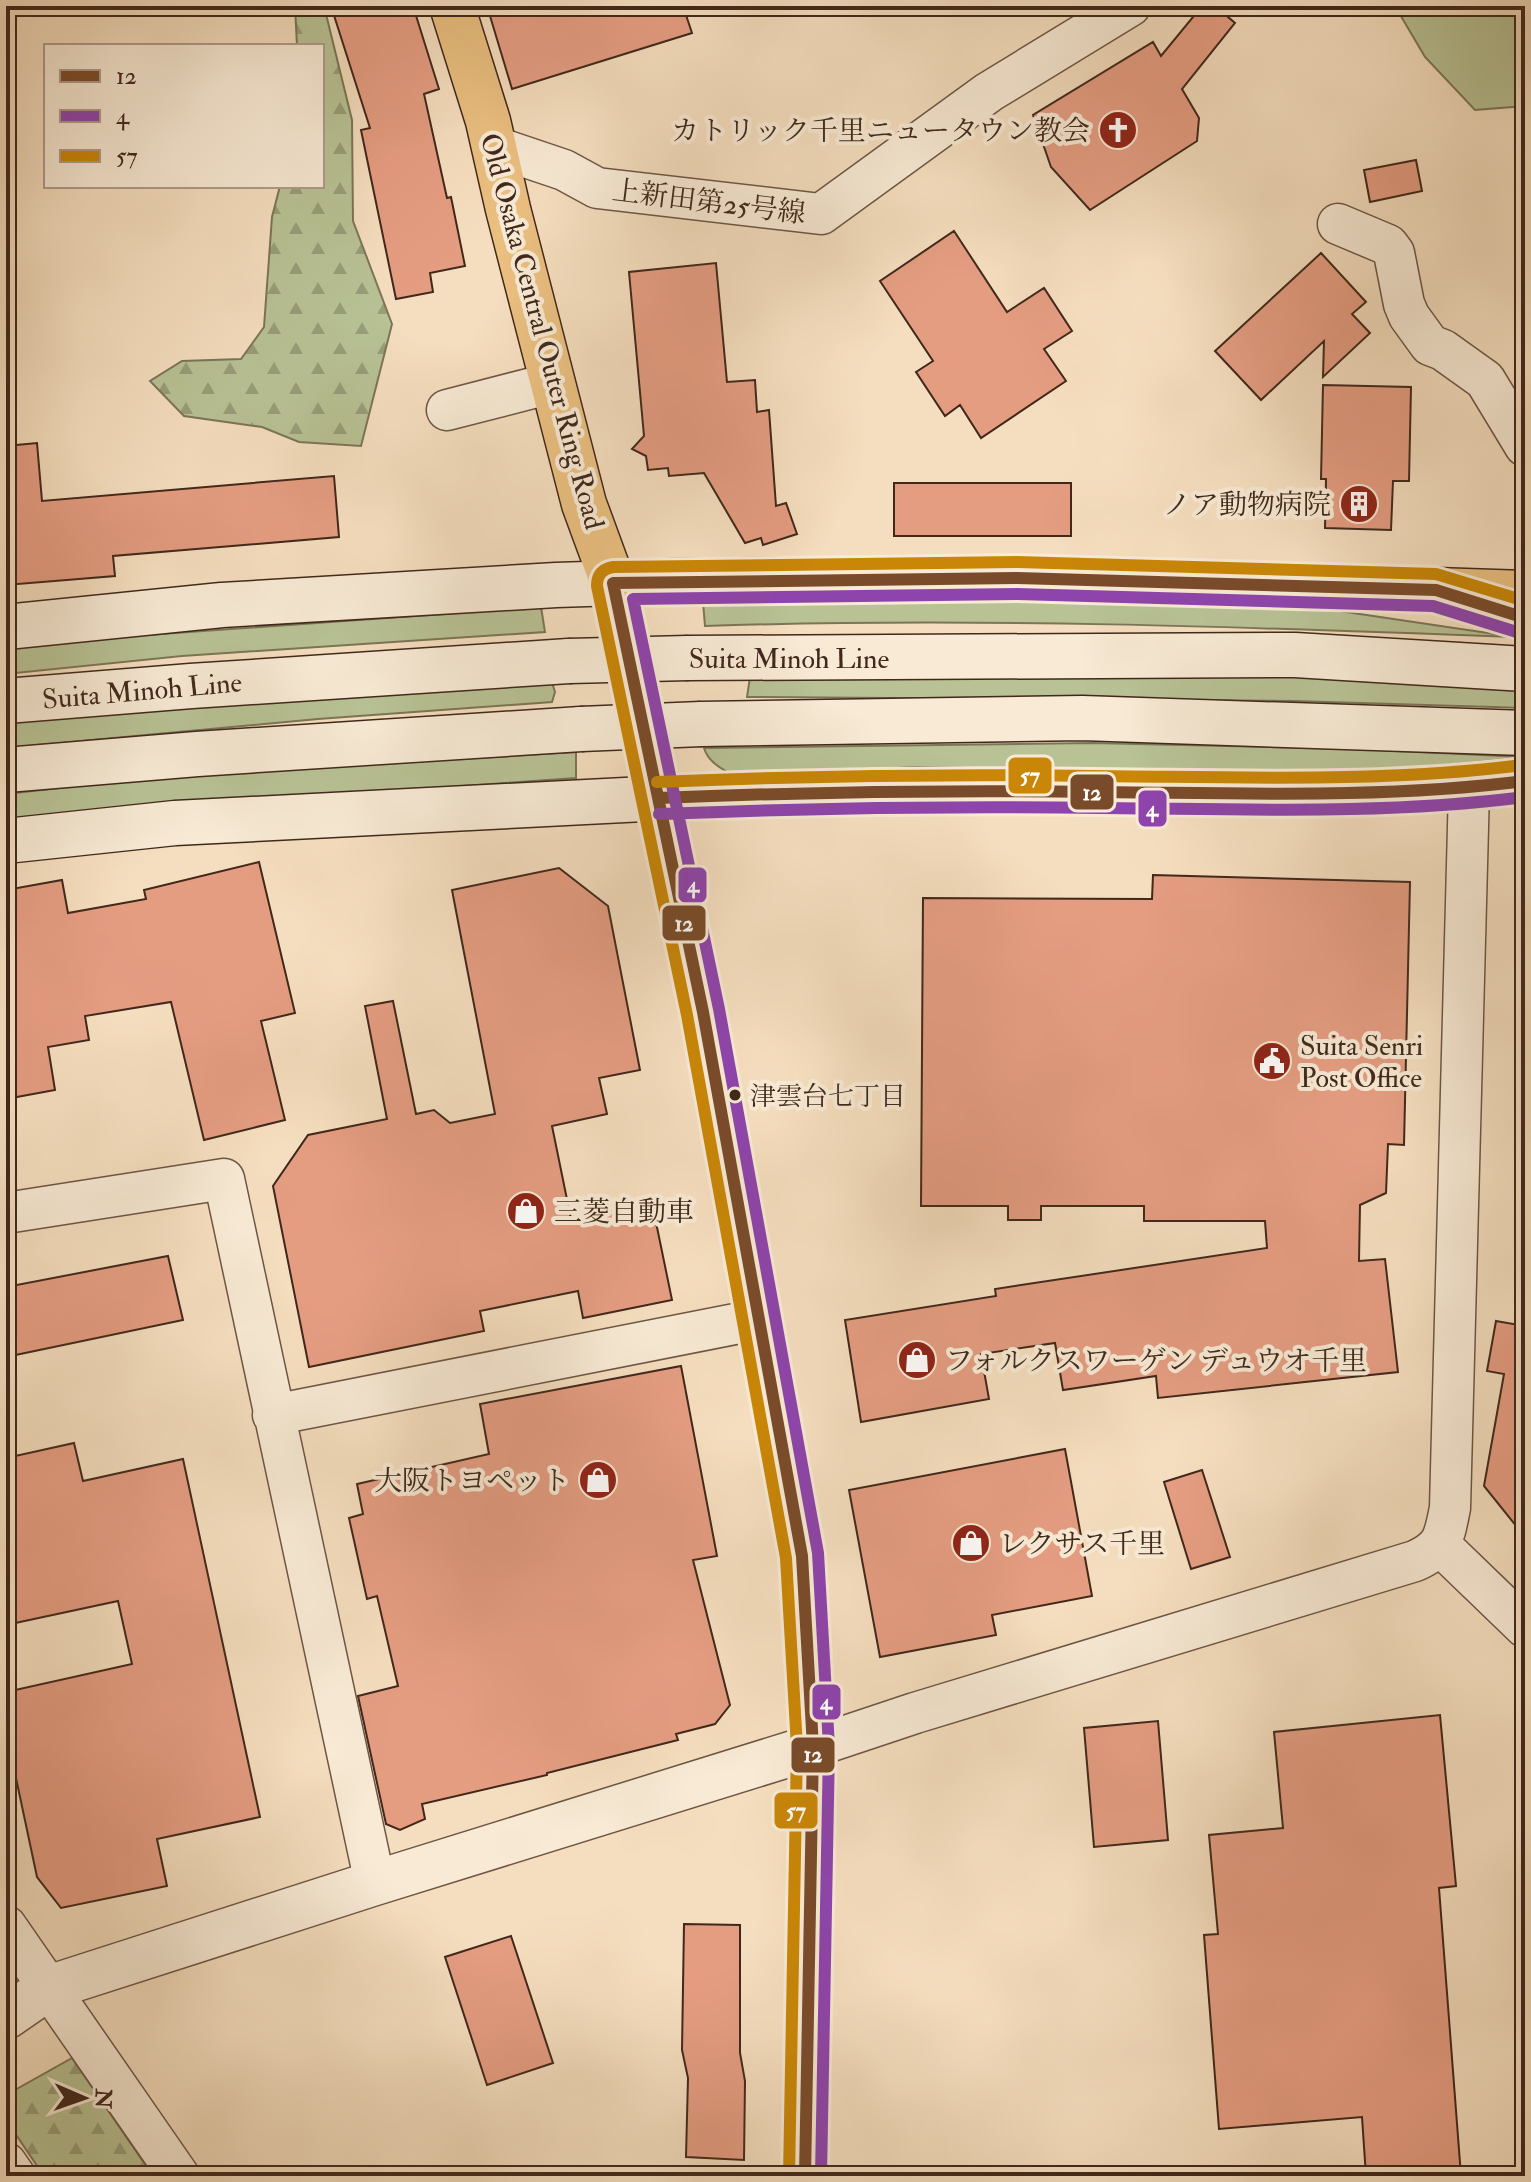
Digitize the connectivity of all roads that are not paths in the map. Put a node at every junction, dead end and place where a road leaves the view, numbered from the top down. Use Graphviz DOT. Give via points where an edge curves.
graph roads {
  1 [pos="452,6"];
  2 [pos="1130,6"];
  3 [pos="493,146"];
  4 [pos="1338,224"];
  5 [pos="552,383"];
  6 [pos="447,410"];
  7 [pos="1525,446"];
  8 [pos="613,583"];
  9 [pos="1436,590"];
  10 [pos="1525,593"];
  11 [pos="1525,618"];
  12 [pos="6,627"];
  13 [pos="1525,669"];
  14 [pos="6,701"];
  15 [pos="1525,733"];
  16 [pos="6,770"];
  17 [pos="1525,781"];
  18 [pos="1469,789"];
  19 [pos="658,798"];
  20 [pos="6,841"];
  21 [pos="6,1213"];
  22 [pos="760,1319"];
  23 [pos="273,1415"];
  24 [pos="1440,1545"];
  25 [pos="1525,1627"];
  26 [pos="813,1747"];
  27 [pos="375,1883"];
  28 [pos="6,1926"];
  29 [pos="48,1988"];
  30 [pos="6,2017"];
  31 [pos="6,2163"];
  32 [pos="15,2176"];
  33 [pos="179,2176"];
  34 [pos="805,2176"];
  1 -- 3 [label="main road, Old Osaka Central Outer Ring Road"];
  2 -- 3 [label="street, 上新田第25号線" via="989,92 821,214 597,188 564,170"];
  3 -- 5 [label="main road, Old Osaka Central Outer Ring Road"];
  4 -- 7 [label="street" via="1388,245 1409,316 1430,345 1485,380"];
  5 -- 6 [label="street"];
  5 -- 8 [label="main road, Old Osaka Central Outer Ring Road" via="584,504"];
  8 -- 9 [label="main road" via="1017,578"];
  8 -- 12 [label="main road" via="222,605"];
  8 -- 19 [label="main road, Old Osaka Central Outer Ring Road"];
  9 -- 10 [label="main road"];
  9 -- 11 [label="main road"];
  13 -- 14 [label="main road, Suita Minoh Line, bridge" via="1295,655 688,658 569,661"];
  15 -- 16 [label="main road, bridge" via="1082,718 701,724"];
  17 -- 18 [label="main road"];
  18 -- 19 [label="main road" via="1328,794 915,790"];
  18 -- 24 [label="street" via="1450,1508"];
  19 -- 20 [label="main road" via="175,823"];
  19 -- 22 [label="main road, Old Osaka Central Outer Ring Road"];
  21 -- 23 [label="street" via="224,1179"];
  22 -- 23 [label="street"];
  22 -- 26 [label="main road, Old Osaka Central Outer Ring Road" via="802,1556"];
  23 -- 27 [label="street"];
  24 -- 25 [label="street"];
  24 -- 26 [label="street" via="1415,1561"];
  26 -- 27 [label="main road"];
  26 -- 34 [label="main road, Old Osaka Central Outer Ring Road"];
  27 -- 29 [label="main road"];
  28 -- 29 [label="street"];
  29 -- 30 [label="main road"];
  29 -- 33 [label="street"];
  31 -- 32 [label="street"];
}
